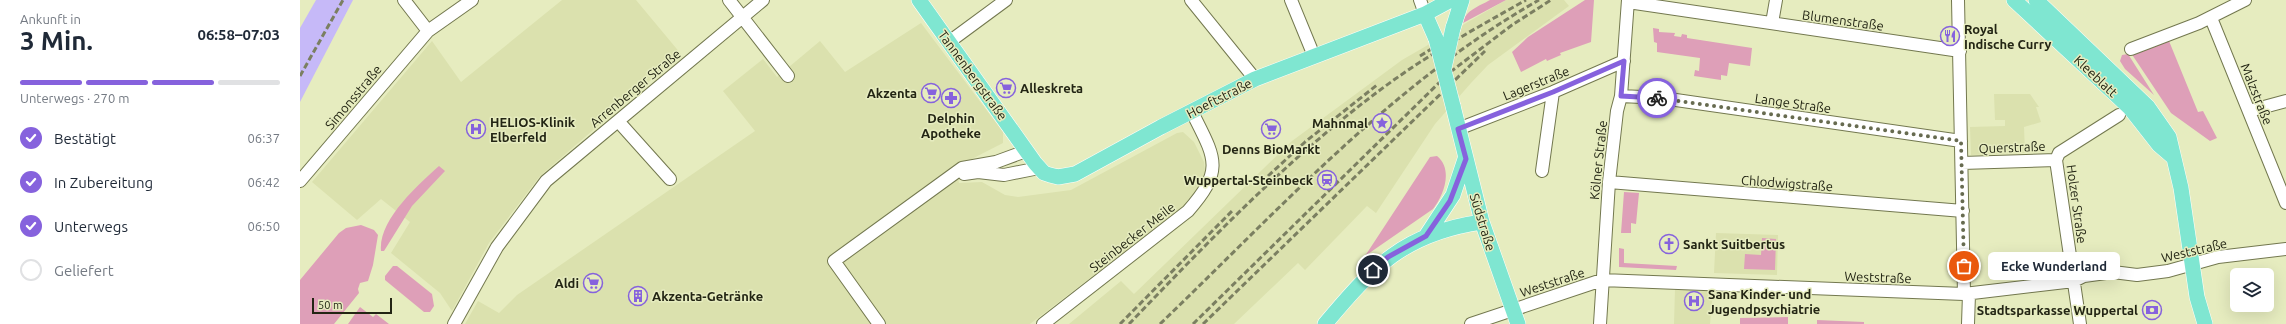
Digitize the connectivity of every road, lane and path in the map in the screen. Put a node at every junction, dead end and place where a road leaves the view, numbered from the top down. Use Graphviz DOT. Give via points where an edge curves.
graph roads {
  1 [pos="404,0"];
  2 [pos="472,0"];
  3 [pos="729,0"];
  4 [pos="763,0"];
  5 [pos="919,0"];
  6 [pos="1006,0"];
  7 [pos="1191,0"];
  8 [pos="1291,0"];
  9 [pos="1420,0"];
  10 [pos="1451,0"];
  11 [pos="1462,0"];
  12 [pos="1776,0"];
  13 [pos="1958,0"];
  14 [pos="2014,0"];
  15 [pos="2036,0"];
  16 [pos="2245,0"];
  17 [pos="1628,1"];
  18 [pos="1425,14"];
  19 [pos="743,16"];
  20 [pos="2211,18"];
  21 [pos="1772,23"];
  22 [pos="428,30"];
  23 [pos="949,42"];
  24 [pos="2131,49"];
  25 [pos="1960,51"];
  26 [pos="1314,56"];
  27 [pos="1624,61"];
  28 [pos="1444,71"];
  29 [pos="788,76"];
  30 [pos="1256,79"];
  31 [pos="1553,92"];
  32 [pos="1621,96"];
  33 [pos="2286,101"];
  34 [pos="2249,111"];
  35 [pos="1192,112"];
  36 [pos="2119,115"];
  37 [pos="618,121"];
  38 [pos="1458,129"];
  39 [pos="1961,141"];
  40 [pos="1026,151"];
  41 [pos="2173,157"];
  42 [pos="1466,159"];
  43 [pos="2056,160"];
  44 [pos="1962,163"];
  45 [pos="1039,168"];
  46 [pos="1542,171"];
  47 [pos="951,176"];
  48 [pos="670,179"];
  49 [pos="300,181"];
  50 [pos="1609,182"];
  51 [pos="2286,203"];
  52 [pos="1963,211"];
  53 [pos="1482,222"];
  54 [pos="1426,236"];
  55 [pos="2286,248"];
  56 [pos="2191,264"];
  57 [pos="1602,280"];
  58 [pos="2074,281"];
  59 [pos="1966,294"];
  60 [pos="1513,309"];
  61 [pos="454,324"];
  62 [pos="879,324"];
  63 [pos="1043,324"];
  64 [pos="1325,324"];
  65 [pos="1470,324"];
  66 [pos="1518,324"];
  67 [pos="1600,324"];
  68 [pos="1968,324"];
  69 [pos="2080,324"];
  70 [pos="2205,324"];
  1 -- 22 [label="street"];
  2 -- 22 [label="street, Simonsstraße"];
  3 -- 19 [label="street"];
  4 -- 19 [label="street, Arrenberger Straße"];
  5 -- 23 [label="main road, Tannenbergstraße"];
  6 -- 23 [label="street"];
  7 -- 30 [label="street"];
  8 -- 26 [label="street"];
  9 -- 18 [label="street"];
  10 -- 18 [label="main road, Hoeftstraße"];
  11 -- 28 [label="main road, bridge"];
  12 -- 21 [label="street"];
  13 -- 25 [label="street"];
  14 -- 41 [label="main road, Kleeblatt" via="2130,108 2159,145"];
  15 -- 41 [label="main road, Kleeblatt" via="2148,107 2169,138"];
  16 -- 20 [label="street"];
  17 -- 21 [label="street, Blumenstraße"];
  17 -- 27 [label="street, Kölner Straße"];
  18 -- 26 [label="main road, Hoeftstraße"];
  18 -- 28 [label="main road, Südstraße, bridge" via="1436,40"];
  19 -- 29 [label="street"];
  19 -- 37 [label="street, Arrenberger Straße"];
  20 -- 24 [label="street"];
  20 -- 34 [label="street, Malzstraße"];
  21 -- 25 [label="street, Blumenstraße"];
  22 -- 49 [label="street, Simonsstraße"];
  23 -- 40 [label="main road, Tannenbergstraße"];
  25 -- 39 [label="street"];
  26 -- 30 [label="main road, Hoeftstraße"];
  27 -- 31 [label="street, Lagerstraße"];
  27 -- 32 [label="street, Kölner Straße"];
  28 -- 38 [label="main road, Südstraße, bridge"];
  30 -- 35 [label="main road, Hoeftstraße"];
  31 -- 38 [label="street, Lagerstraße"];
  31 -- 46 [label="street"];
  32 -- 39 [label="street, Lange Straße" via="1662,98"];
  32 -- 50 [label="street, Kölner Straße"];
  33 -- 34 [label="street"];
  34 -- 51 [label="street, Malzstraße"];
  35 -- 45 [label="main road, Hoeftstraße" via="1070,176 1050,175"];
  35 -- 63 [label="street, Steinbecker Meile" via="1212,156 1211,180 1203,194 1188,211"];
  36 -- 43 [label="street, Querstraße" via="2059,153"];
  37 -- 48 [label="street"];
  37 -- 61 [label="street, Arrenberger Straße" via="546,181 497,247"];
  38 -- 42 [label="main road, Südstraße"];
  39 -- 44 [label="street"];
  40 -- 45 [label="main road"];
  40 -- 47 [label="street" via="996,162 970,165"];
  41 -- 56 [label="main road, Kleeblatt" via="2181,188"];
  42 -- 53 [label="main road, Südstraße"];
  42 -- 54 [label="main road" via="1453,195"];
  43 -- 44 [label="street, Querstraße"];
  43 -- 58 [label="street, Holzer Straße"];
  44 -- 52 [label="street"];
  45 -- 47 [label="street" via="1004,175 978,172"];
  47 -- 62 [label="street" via="834,261"];
  50 -- 52 [label="street, Chlodwigstraße"];
  50 -- 57 [label="street, Kölner Straße"];
  52 -- 59 [label="street"];
  53 -- 54 [label="main road"];
  53 -- 60 [label="main road, Südstraße"];
  54 -- 64 [label="main road" via="1388,257 1373,270"];
  55 -- 56 [label="street, Weststraße" via="2218,257"];
  56 -- 58 [label="street, Weststraße" via="2168,271 2137,275 2113,272 2084,276"];
  56 -- 70 [label="main road, Kleeblatt"];
  57 -- 59 [label="street, Weststraße"];
  57 -- 60 [label="street, Weststraße"];
  57 -- 67 [label="street, Kölner Straße"];
  58 -- 59 [label="street, Weststraße"];
  58 -- 69 [label="street, Holzer Straße"];
  59 -- 68 [label="street"];
  60 -- 65 [label="street, Weststraße"];
  60 -- 66 [label="main road, Südstraße"];
}
